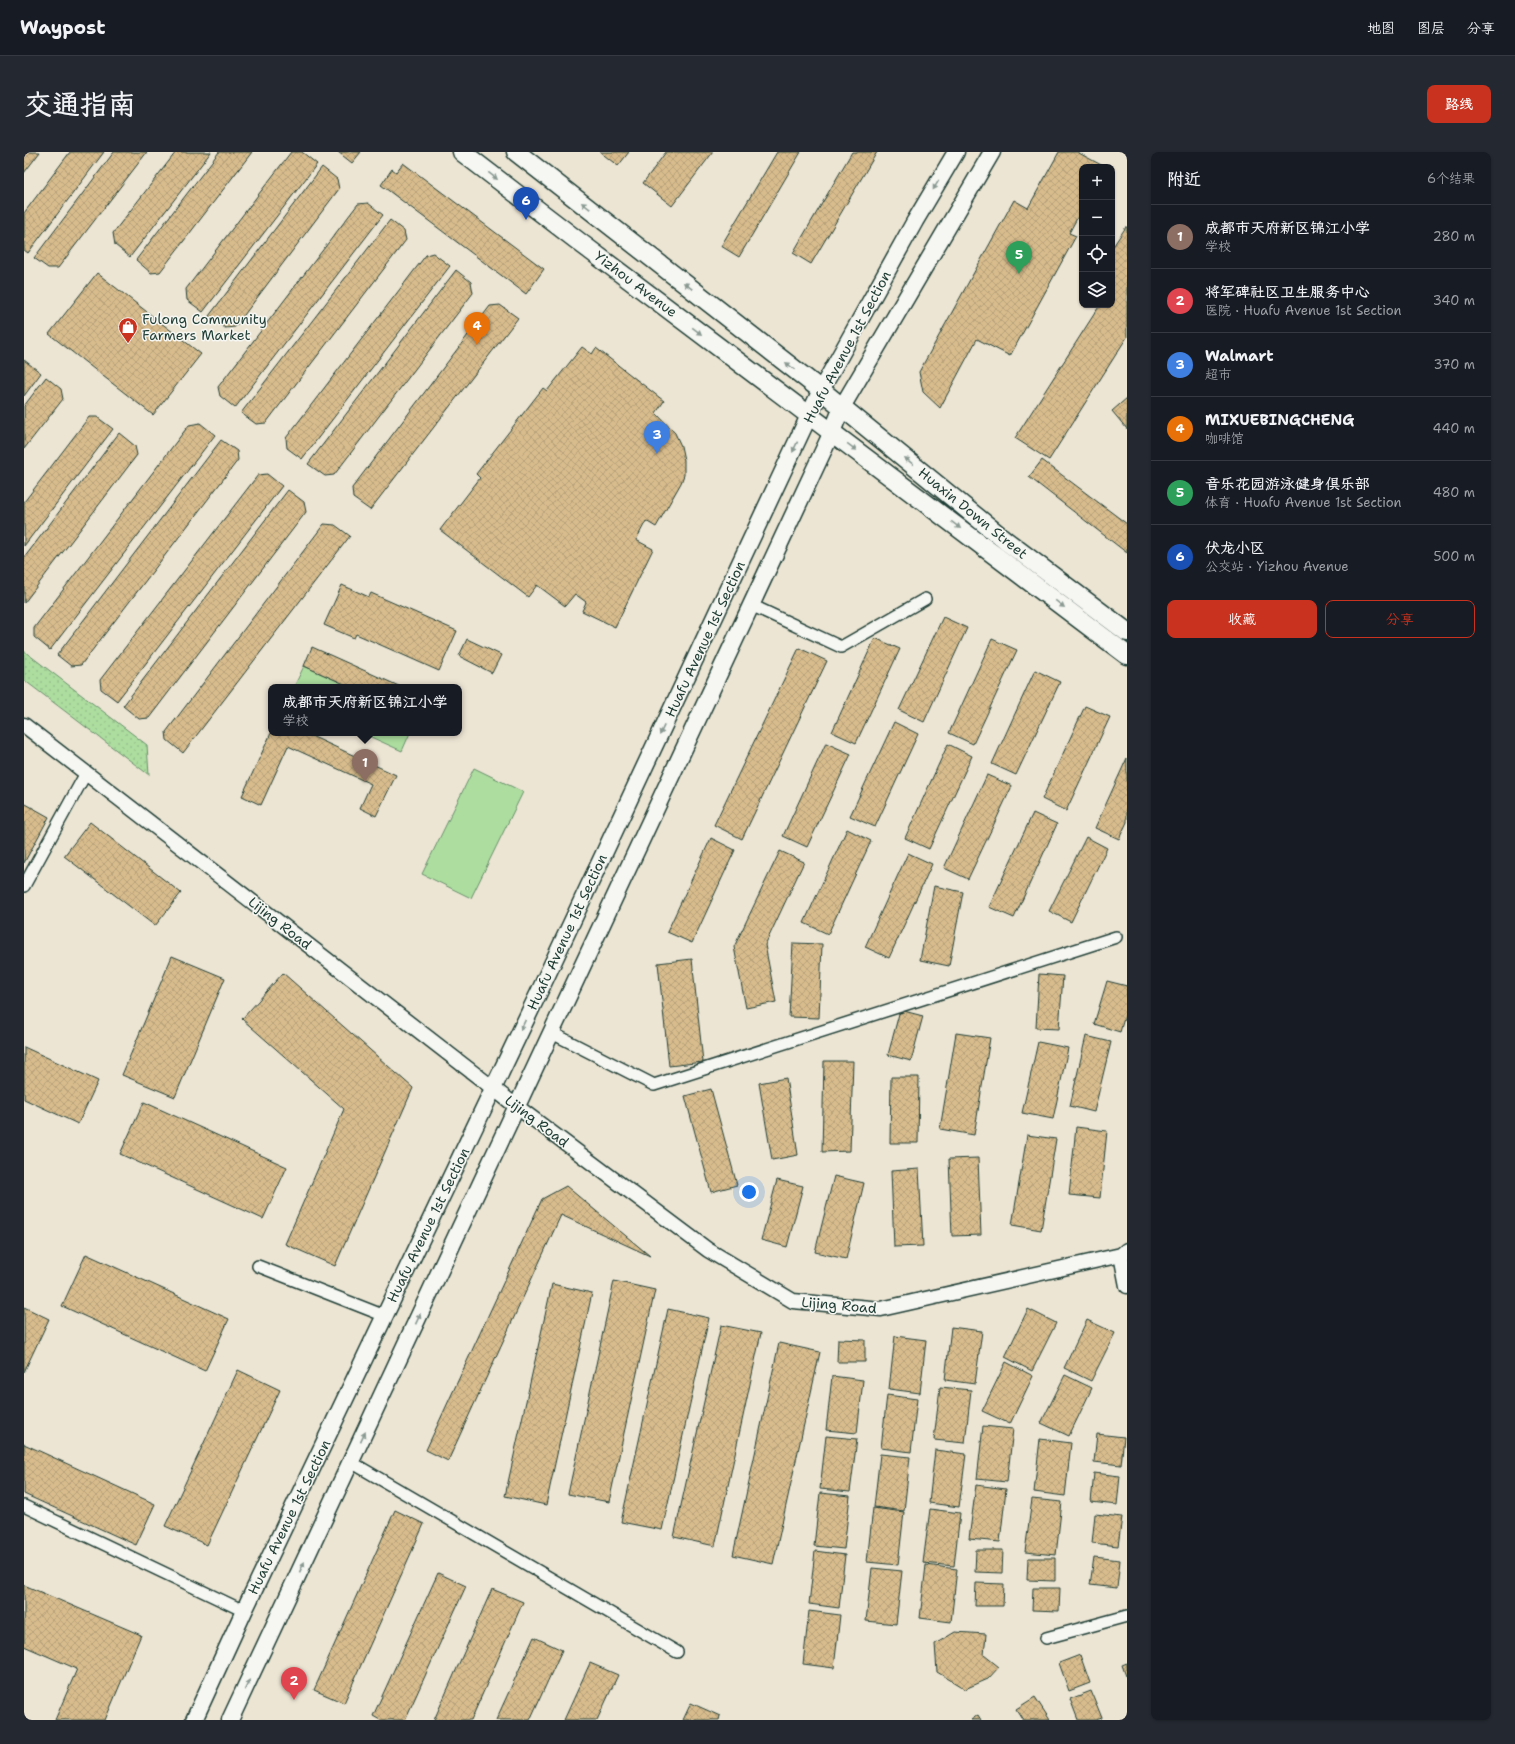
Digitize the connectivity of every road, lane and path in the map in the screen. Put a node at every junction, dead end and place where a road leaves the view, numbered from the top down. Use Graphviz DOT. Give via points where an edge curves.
graph roads {
  1 [pos="462,152"];
  2 [pos="516,152"];
  3 [pos="956,152"];
  4 [pos="992,152"];
  5 [pos="821,390"];
  6 [pos="842,407"];
  7 [pos="810,416"];
  8 [pos="832,432"];
  9 [pos="925,599"];
  10 [pos="751,605"];
  11 [pos="1127,632"];
  12 [pos="1127,655"];
  13 [pos="24,725"];
  14 [pos="86,773"];
  15 [pos="24,886"];
  16 [pos="1116,937"];
  17 [pos="552,1033"];
  18 [pos="494,1088"];
  19 [pos="516,1106"];
  20 [pos="1124,1252"];
  21 [pos="258,1266"];
  22 [pos="1127,1286"];
  23 [pos="385,1316"];
  24 [pos="351,1462"];
  25 [pos="24,1506"];
  26 [pos="244,1611"];
  27 [pos="1127,1616"];
  28 [pos="1046,1638"];
  29 [pos="677,1652"];
  30 [pos="194,1720"];
  31 [pos="230,1720"];
  1 -- 7 [label="main road, Yizhou Avenue, one-way"];
  5 -- 2 [label="main road, Yizhou Avenue, one-way"];
  3 -- 5 [label="main road, Huafu Avenue 1st Section, one-way"];
  4 -- 6 [label="main road"];
  5 -- 6 [label="main road, Huaxin Down Street"];
  5 -- 7 [label="main road, Huafu Avenue 1st Section"];
  6 -- 8 [label="main road"];
  11 -- 6 [label="main road, Huaxin Down Street, one-way" via="1006,541"];
  7 -- 8 [label="main road, Yizhou Avenue"];
  7 -- 18 [label="main road, Huafu Avenue 1st Section, one-way"];
  8 -- 10 [label="main road"];
  8 -- 12 [label="main road, Yizhou Avenue, one-way"];
  9 -- 10 [label="street" via="841,647"];
  10 -- 17 [label="main road"];
  13 -- 14 [label="street, Lijing Road"];
  14 -- 15 [label="street"];
  14 -- 18 [label="street, Lijing Road"];
  16 -- 17 [label="street" via="654,1085"];
  17 -- 19 [label="main road"];
  18 -- 19 [label="street, Lijing Road"];
  18 -- 23 [label="main road, Huafu Avenue 1st Section"];
  19 -- 20 [label="street, Lijing Road" via="708,1250 793,1301 882,1309"];
  24 -- 19 [label="main road, one-way"];
  20 -- 22 [label="street"];
  21 -- 23 [label="street"];
  23 -- 26 [label="main road, Huafu Avenue 1st Section"];
  24 -- 29 [label="street"];
  31 -- 24 [label="main road, one-way"];
  25 -- 26 [label="street"];
  26 -- 30 [label="main road, Huafu Avenue 1st Section"];
  27 -- 28 [label="street"];
}
